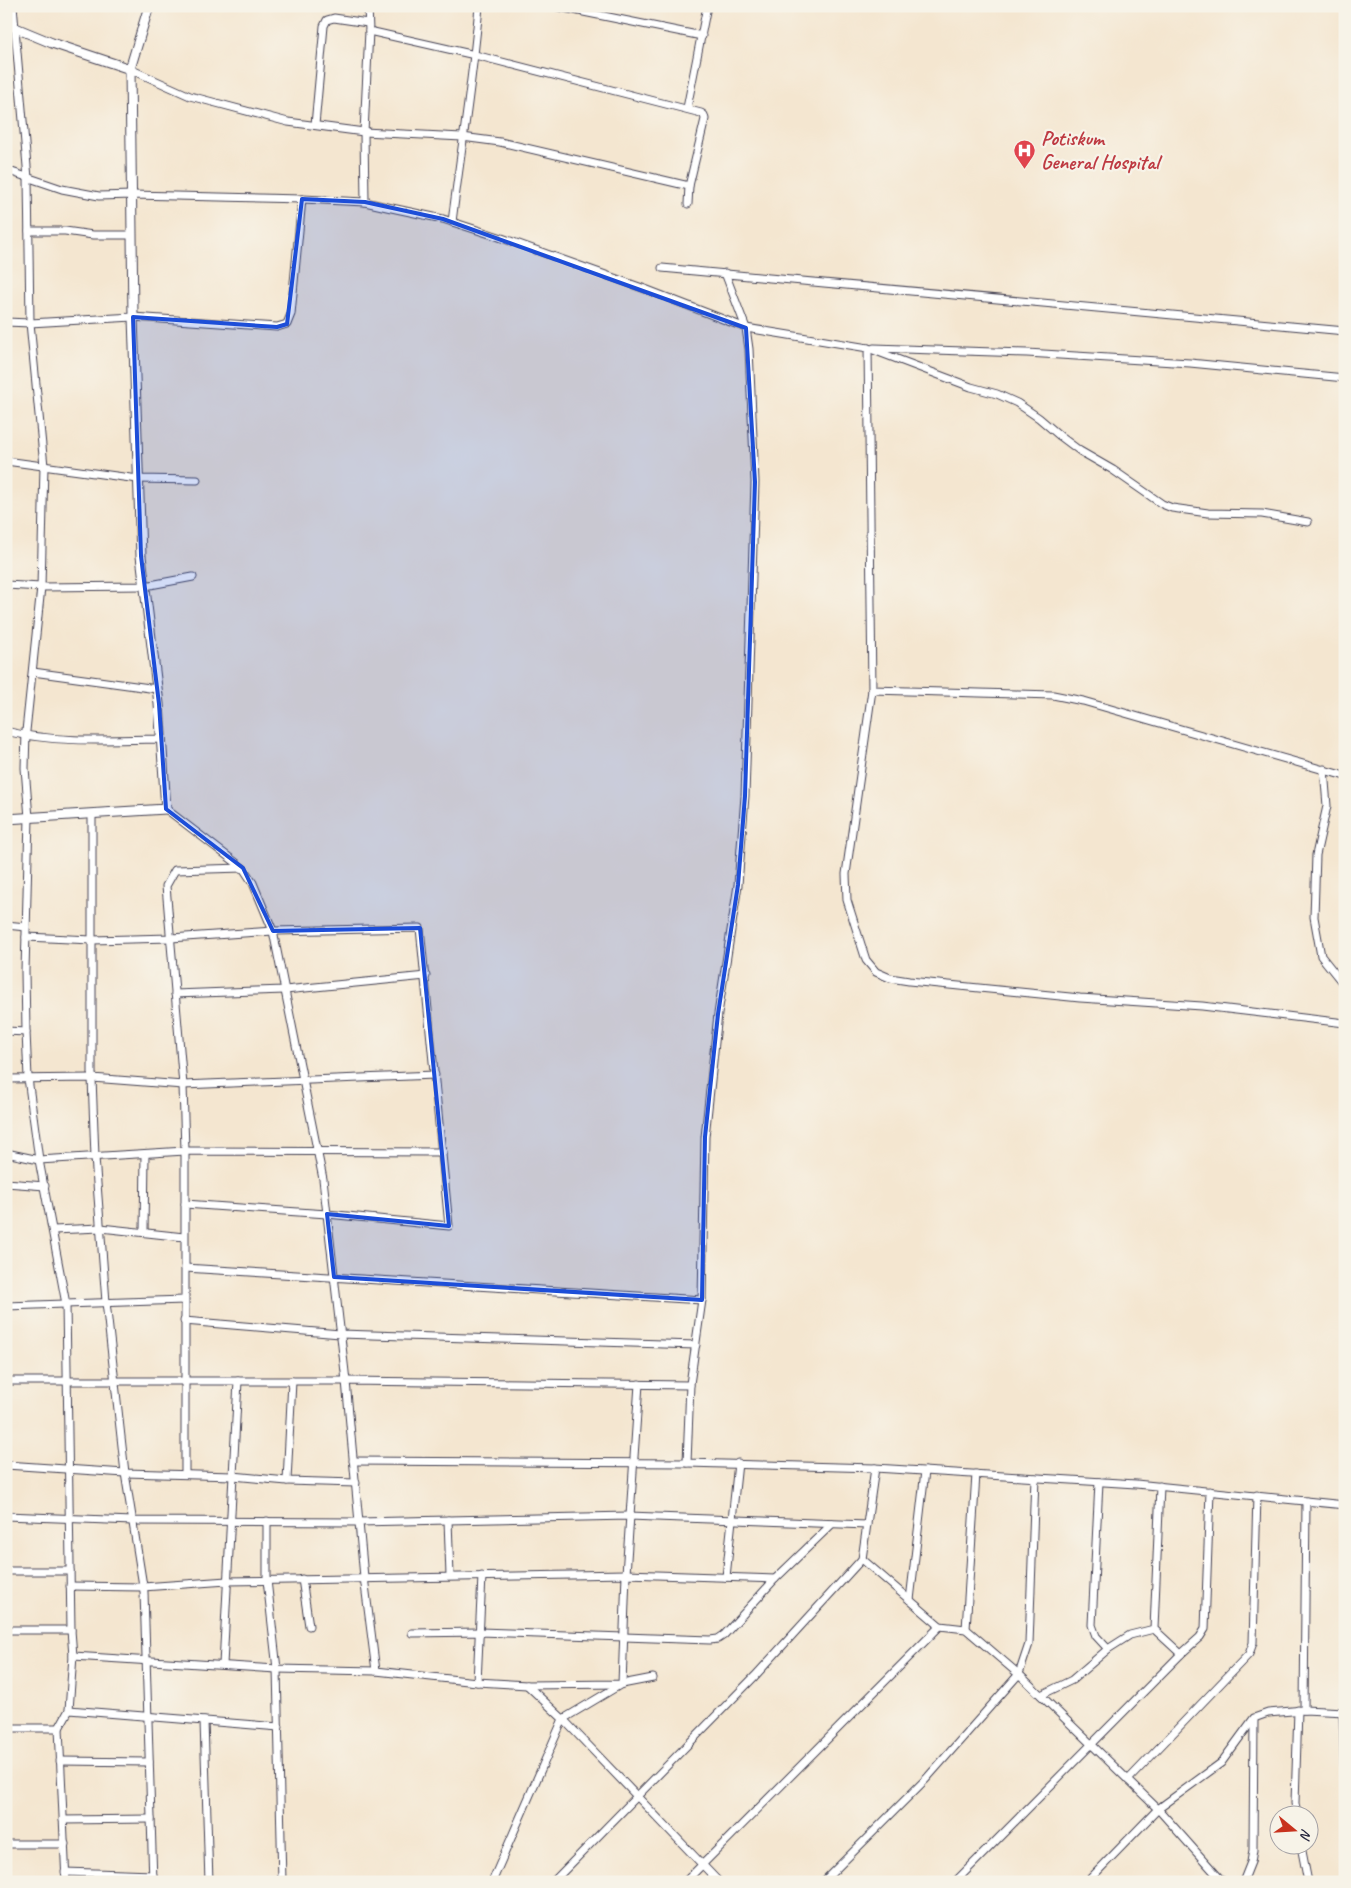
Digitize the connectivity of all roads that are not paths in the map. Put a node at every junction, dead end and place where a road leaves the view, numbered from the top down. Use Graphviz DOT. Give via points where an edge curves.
graph roads {
  1 [pos="13,6"];
  2 [pos="149,6"];
  3 [pos="368,6"];
  4 [pos="479,6"];
  5 [pos="554,6"];
  6 [pos="707,6"];
  7 [pos="10,26"];
  8 [pos="369,27"];
  9 [pos="702,36"];
  10 [pos="475,54"];
  11 [pos="130,69"];
  12 [pos="687,108"];
  13 [pos="315,125"];
  14 [pos="364,132"];
  15 [pos="462,137"];
  16 [pos="6,170"];
  17 [pos="28,178"];
  18 [pos="689,186"];
  19 [pos="132,195"];
  20 [pos="302,199"];
  21 [pos="365,202"];
  22 [pos="688,204"];
  23 [pos="452,222"];
  24 [pos="29,232"];
  25 [pos="132,234"];
  26 [pos="662,268"];
  27 [pos="725,273"];
  28 [pos="133,317"];
  29 [pos="6,322"];
  30 [pos="30,323"];
  31 [pos="746,328"];
  32 [pos="1345,331"];
  33 [pos="868,348"];
  34 [pos="1345,378"];
  35 [pos="6,461"];
  36 [pos="44,466"];
  37 [pos="138,478"];
  38 [pos="197,480"];
  39 [pos="1308,522"];
  40 [pos="193,577"];
  41 [pos="6,585"];
  42 [pos="145,586"];
  43 [pos="41,587"];
  44 [pos="32,672"];
  45 [pos="157,690"];
  46 [pos="872,690"];
  47 [pos="6,731"];
  48 [pos="26,735"];
  49 [pos="161,739"];
  50 [pos="1324,769"];
  51 [pos="1345,776"];
  52 [pos="166,809"];
  53 [pos="92,814"];
  54 [pos="29,818"];
  55 [pos="6,819"];
  56 [pos="244,868"];
  57 [pos="6,925"];
  58 [pos="26,927"];
  59 [pos="274,931"];
  60 [pos="26,937"];
  61 [pos="171,938"];
  62 [pos="92,940"];
  63 [pos="426,976"];
  64 [pos="1345,986"];
  65 [pos="285,990"];
  66 [pos="175,994"];
  67 [pos="1345,1023"];
  68 [pos="6,1031"];
  69 [pos="26,1032"];
  70 [pos="435,1075"];
  71 [pos="28,1078"];
  72 [pos="92,1078"];
  73 [pos="6,1079"];
  74 [pos="303,1079"];
  75 [pos="183,1085"];
  76 [pos="185,1151"];
  77 [pos="316,1151"];
  78 [pos="443,1152"];
  79 [pos="6,1153"];
  80 [pos="145,1154"];
  81 [pos="95,1157"];
  82 [pos="39,1160"];
  83 [pos="6,1183"];
  84 [pos="45,1186"];
  85 [pos="185,1204"];
  86 [pos="327,1214"];
  87 [pos="101,1228"];
  88 [pos="53,1230"];
  89 [pos="144,1232"];
  90 [pos="184,1237"];
  91 [pos="185,1268"];
  92 [pos="334,1277"];
  93 [pos="184,1300"];
  94 [pos="702,1300"];
  95 [pos="106,1302"];
  96 [pos="66,1304"];
  97 [pos="6,1306"];
  98 [pos="184,1321"];
  99 [pos="340,1334"];
  100 [pos="696,1345"];
  101 [pos="68,1380"];
  102 [pos="6,1381"];
  103 [pos="238,1381"];
  104 [pos="292,1381"];
  105 [pos="346,1381"];
  106 [pos="116,1382"];
  107 [pos="184,1382"];
  108 [pos="639,1384"];
  109 [pos="690,1384"];
  110 [pos="353,1461"];
  111 [pos="633,1463"];
  112 [pos="687,1463"];
  113 [pos="738,1463"];
  114 [pos="6,1465"];
  115 [pos="875,1468"];
  116 [pos="68,1470"];
  117 [pos="925,1471"];
  118 [pos="125,1473"];
  119 [pos="184,1474"];
  120 [pos="976,1474"];
  121 [pos="233,1476"];
  122 [pos="1035,1478"];
  123 [pos="287,1481"];
  124 [pos="1099,1482"];
  125 [pos="356,1483"];
  126 [pos="1160,1486"];
  127 [pos="1210,1491"];
  128 [pos="1257,1495"];
  129 [pos="1306,1501"];
  130 [pos="1345,1505"];
  131 [pos="6,1516"];
  132 [pos="629,1516"];
  133 [pos="70,1519"];
  134 [pos="448,1520"];
  135 [pos="732,1520"];
  136 [pos="133,1521"];
  137 [pos="230,1521"];
  138 [pos="267,1521"];
  139 [pos="359,1522"];
  140 [pos="832,1524"];
  141 [pos="867,1525"];
  142 [pos="862,1559"];
  143 [pos="6,1571"];
  144 [pos="70,1571"];
  145 [pos="626,1574"];
  146 [pos="450,1576"];
  147 [pos="482,1576"];
  148 [pos="726,1577"];
  149 [pos="364,1578"];
  150 [pos="302,1579"];
  151 [pos="775,1579"];
  152 [pos="228,1580"];
  153 [pos="267,1580"];
  154 [pos="70,1586"];
  155 [pos="143,1587"];
  156 [pos="910,1600"];
  157 [pos="309,1626"];
  158 [pos="940,1626"];
  159 [pos="1154,1629"];
  160 [pos="6,1630"];
  161 [pos="70,1630"];
  162 [pos="966,1630"];
  163 [pos="480,1632"];
  164 [pos="412,1633"];
  165 [pos="624,1636"];
  166 [pos="1108,1649"];
  167 [pos="1181,1654"];
  168 [pos="73,1656"];
  169 [pos="146,1660"];
  170 [pos="223,1666"];
  171 [pos="277,1669"];
  172 [pos="376,1671"];
  173 [pos="1019,1674"];
  174 [pos="653,1678"];
  175 [pos="477,1682"];
  176 [pos="622,1684"];
  177 [pos="527,1686"];
  178 [pos="1041,1695"];
  179 [pos="69,1710"];
  180 [pos="1301,1710"];
  181 [pos="1344,1712"];
  182 [pos="148,1717"];
  183 [pos="1254,1718"];
  184 [pos="563,1719"];
  185 [pos="204,1721"];
  186 [pos="279,1727"];
  187 [pos="6,1728"];
  188 [pos="59,1728"];
  189 [pos="1091,1745"];
  190 [pos="60,1761"];
  191 [pos="149,1762"];
  192 [pos="1128,1780"];
  193 [pos="1345,1788"];
  194 [pos="638,1795"];
  195 [pos="1296,1806"];
  196 [pos="1158,1809"];
  197 [pos="151,1818"];
  198 [pos="63,1820"];
  199 [pos="6,1844"];
  200 [pos="65,1844"];
  201 [pos="1303,1856"];
  202 [pos="702,1865"];
  203 [pos="66,1872"];
  204 [pos="153,1878"];
  205 [pos="66,1882"];
  206 [pos="209,1882"];
  207 [pos="282,1882"];
  208 [pos="492,1882"];
  209 [pos="553,1882"];
  210 [pos="685,1882"];
  211 [pos="720,1882"];
  212 [pos="822,1882"];
  213 [pos="956,1882"];
  214 [pos="1087,1882"];
  215 [pos="1223,1882"];
  216 [pos="1243,1882"];
  217 [pos="1308,1882"];
  1 -- 7 [label="street"];
  2 -- 11 [label="street"];
  3 -- 8 [label="street"];
  4 -- 10 [label="street"];
  5 -- 9 [label="street"];
  6 -- 9 [label="street"];
  7 -- 11 [label="street"];
  7 -- 17 [label="street"];
  8 -- 10 [label="street"];
  8 -- 13 [label="street" via="334,18 327,20"];
  8 -- 14 [label="street"];
  9 -- 12 [label="street"];
  10 -- 12 [label="street"];
  10 -- 15 [label="street"];
  11 -- 13 [label="street" via="190,96 288,122"];
  11 -- 19 [label="street"];
  12 -- 18 [label="street" via="701,113 705,119"];
  13 -- 14 [label="street"];
  14 -- 15 [label="street"];
  14 -- 21 [label="street"];
  15 -- 18 [label="street" via="525,147"];
  15 -- 23 [label="street"];
  16 -- 17 [label="street"];
  17 -- 19 [label="street" via="80,193"];
  17 -- 24 [label="street"];
  18 -- 22 [label="street"];
  19 -- 20 [label="street"];
  19 -- 25 [label="street"];
  20 -- 21 [label="street"];
  20 -- 28 [label="street" via="291,314 287,324 278,327"];
  21 -- 23 [label="street"];
  23 -- 31 [label="street"];
  24 -- 25 [label="street"];
  24 -- 30 [label="street"];
  25 -- 28 [label="street"];
  26 -- 27 [label="street"];
  27 -- 31 [label="street"];
  27 -- 32 [label="street"];
  28 -- 30 [label="street"];
  28 -- 37 [label="street"];
  29 -- 30 [label="street"];
  30 -- 36 [label="street"];
  31 -- 33 [label="street"];
  31 -- 94 [label="street" via="755,482 745,796 738,885 718,1014 705,1137"];
  33 -- 34 [label="street" via="1190,363"];
  33 -- 39 [label="street" via="1017,403 1080,451 1172,508 1208,513 1262,514"];
  33 -- 46 [label="street"];
  35 -- 36 [label="street"];
  36 -- 37 [label="street"];
  36 -- 43 [label="street"];
  37 -- 38 [label="street"];
  37 -- 42 [label="street"];
  40 -- 42 [label="street"];
  41 -- 43 [label="street"];
  42 -- 43 [label="street"];
  42 -- 45 [label="street"];
  43 -- 44 [label="street"];
  44 -- 45 [label="street"];
  44 -- 48 [label="street"];
  45 -- 49 [label="street"];
  46 -- 50 [label="street" via="1053,695 1083,700"];
  46 -- 67 [label="street" via="846,874 847,900 857,934 866,960 876,972 909,981 1202,1006"];
  47 -- 48 [label="street"];
  48 -- 49 [label="street" via="96,740"];
  48 -- 54 [label="street"];
  49 -- 52 [label="street"];
  50 -- 51 [label="street"];
  50 -- 64 [label="street" via="1327,806 1316,855 1314,917 1322,956"];
  52 -- 53 [label="street"];
  52 -- 56 [label="street"];
  53 -- 54 [label="street"];
  53 -- 62 [label="street"];
  54 -- 55 [label="street"];
  54 -- 58 [label="street"];
  56 -- 59 [label="street"];
  56 -- 61 [label="street" via="175,870 166,886"];
  57 -- 58 [label="street"];
  58 -- 60 [label="street"];
  59 -- 61 [label="street"];
  59 -- 63 [label="street" via="420,928"];
  59 -- 65 [label="street"];
  60 -- 62 [label="street"];
  60 -- 69 [label="street"];
  61 -- 62 [label="street"];
  61 -- 66 [label="street"];
  62 -- 72 [label="street"];
  63 -- 65 [label="street"];
  63 -- 70 [label="street"];
  65 -- 66 [label="street"];
  65 -- 74 [label="street"];
  66 -- 75 [label="street"];
  68 -- 69 [label="street"];
  69 -- 71 [label="street"];
  70 -- 74 [label="street"];
  70 -- 78 [label="street"];
  71 -- 72 [label="street"];
  71 -- 73 [label="street"];
  71 -- 82 [label="street"];
  72 -- 75 [label="street"];
  72 -- 81 [label="street"];
  74 -- 75 [label="street"];
  74 -- 77 [label="street"];
  75 -- 76 [label="street"];
  76 -- 77 [label="street"];
  76 -- 80 [label="street"];
  76 -- 85 [label="street"];
  77 -- 78 [label="street"];
  77 -- 86 [label="street"];
  78 -- 86 [label="street" via="449,1226"];
  79 -- 82 [label="street"];
  80 -- 81 [label="street"];
  80 -- 89 [label="street"];
  81 -- 82 [label="street"];
  81 -- 87 [label="street"];
  82 -- 84 [label="street"];
  83 -- 84 [label="street"];
  84 -- 88 [label="street"];
  85 -- 86 [label="street"];
  85 -- 90 [label="street"];
  86 -- 92 [label="street"];
  87 -- 88 [label="street"];
  87 -- 89 [label="street"];
  87 -- 95 [label="street"];
  88 -- 96 [label="street"];
  89 -- 90 [label="street"];
  90 -- 91 [label="street"];
  91 -- 92 [label="street"];
  91 -- 93 [label="street"];
  92 -- 94 [label="street"];
  92 -- 99 [label="street"];
  93 -- 95 [label="street"];
  93 -- 98 [label="street"];
  94 -- 100 [label="street"];
  95 -- 96 [label="street"];
  95 -- 106 [label="street"];
  96 -- 97 [label="street"];
  96 -- 101 [label="street"];
  98 -- 99 [label="street"];
  98 -- 107 [label="street"];
  99 -- 100 [label="street"];
  99 -- 105 [label="street"];
  100 -- 109 [label="street"];
  101 -- 102 [label="street"];
  101 -- 106 [label="street"];
  101 -- 116 [label="street"];
  103 -- 104 [label="street"];
  103 -- 107 [label="street"];
  103 -- 121 [label="street"];
  104 -- 105 [label="street"];
  104 -- 123 [label="street"];
  105 -- 108 [label="street"];
  105 -- 110 [label="street"];
  106 -- 107 [label="street"];
  106 -- 118 [label="street"];
  107 -- 119 [label="street"];
  108 -- 109 [label="street"];
  108 -- 111 [label="street"];
  109 -- 112 [label="street"];
  110 -- 111 [label="street"];
  110 -- 125 [label="street"];
  111 -- 112 [label="street"];
  111 -- 132 [label="street"];
  112 -- 113 [label="street"];
  113 -- 115 [label="street"];
  113 -- 135 [label="street"];
  114 -- 116 [label="street"];
  115 -- 117 [label="street"];
  115 -- 141 [label="street"];
  116 -- 118 [label="street"];
  116 -- 133 [label="street"];
  117 -- 120 [label="street"];
  117 -- 156 [label="street"];
  118 -- 119 [label="street"];
  118 -- 136 [label="street"];
  119 -- 121 [label="street"];
  120 -- 122 [label="street"];
  120 -- 162 [label="street"];
  121 -- 123 [label="street"];
  121 -- 137 [label="street"];
  122 -- 124 [label="street"];
  122 -- 173 [label="street" via="1029,1644"];
  123 -- 125 [label="street"];
  124 -- 126 [label="street"];
  124 -- 166 [label="street" via="1092,1625 1096,1636"];
  125 -- 139 [label="street"];
  126 -- 127 [label="street"];
  126 -- 159 [label="street"];
  127 -- 128 [label="street"];
  127 -- 167 [label="street" via="1204,1629"];
  128 -- 129 [label="street"];
  128 -- 192 [label="street" via="1253,1643 1249,1654"];
  129 -- 130 [label="street"];
  129 -- 180 [label="street"];
  131 -- 133 [label="street"];
  132 -- 134 [label="street"];
  132 -- 135 [label="street"];
  132 -- 145 [label="street"];
  133 -- 136 [label="street"];
  133 -- 144 [label="street"];
  134 -- 139 [label="street"];
  134 -- 146 [label="street"];
  135 -- 140 [label="street"];
  135 -- 148 [label="street"];
  136 -- 137 [label="street"];
  136 -- 155 [label="street"];
  137 -- 138 [label="street"];
  137 -- 152 [label="street"];
  138 -- 139 [label="street"];
  138 -- 153 [label="street"];
  139 -- 149 [label="street"];
  140 -- 141 [label="street"];
  140 -- 151 [label="street"];
  141 -- 142 [label="street"];
  142 -- 156 [label="street"];
  142 -- 194 [label="street" via="755,1676"];
  143 -- 144 [label="street"];
  144 -- 154 [label="street"];
  145 -- 147 [label="street"];
  145 -- 148 [label="street"];
  145 -- 165 [label="street"];
  146 -- 147 [label="street"];
  146 -- 149 [label="street"];
  147 -- 163 [label="street"];
  148 -- 151 [label="street"];
  149 -- 150 [label="street"];
  149 -- 172 [label="street"];
  150 -- 153 [label="street"];
  150 -- 157 [label="street"];
  151 -- 165 [label="street" via="718,1639"];
  152 -- 153 [label="street"];
  152 -- 155 [label="street"];
  152 -- 170 [label="street"];
  153 -- 171 [label="street"];
  154 -- 155 [label="street"];
  154 -- 161 [label="street"];
  155 -- 169 [label="street"];
  156 -- 158 [label="street"];
  158 -- 162 [label="street"];
  158 -- 202 [label="street"];
  159 -- 166 [label="street" via="1130,1635"];
  159 -- 167 [label="street"];
  160 -- 161 [label="street"];
  161 -- 168 [label="street"];
  162 -- 173 [label="street"];
  163 -- 164 [label="street"];
  163 -- 165 [label="street"];
  163 -- 175 [label="street"];
  165 -- 176 [label="street"];
  166 -- 178 [label="street" via="1072,1680"];
  167 -- 189 [label="street"];
  168 -- 169 [label="street"];
  168 -- 179 [label="street"];
  169 -- 170 [label="street"];
  169 -- 182 [label="street"];
  170 -- 171 [label="street"];
  171 -- 172 [label="street"];
  171 -- 186 [label="street"];
  172 -- 175 [label="street"];
  173 -- 178 [label="street"];
  173 -- 212 [label="street" via="926,1779"];
  174 -- 176 [label="street"];
  175 -- 177 [label="street"];
  176 -- 177 [label="street"];
  176 -- 184 [label="street"];
  177 -- 184 [label="street"];
  178 -- 189 [label="street"];
  179 -- 182 [label="street"];
  179 -- 188 [label="street"];
  180 -- 181 [label="street"];
  180 -- 183 [label="street" via="1268,1713"];
  180 -- 195 [label="street"];
  181 -- 193 [label="street"];
  182 -- 185 [label="street"];
  182 -- 191 [label="street"];
  183 -- 196 [label="street" via="1220,1764"];
  183 -- 216 [label="street" via="1253,1850"];
  184 -- 194 [label="street"];
  184 -- 208 [label="street"];
  185 -- 186 [label="street"];
  185 -- 206 [label="street"];
  186 -- 207 [label="street"];
  187 -- 188 [label="street"];
  188 -- 190 [label="street"];
  189 -- 192 [label="street"];
  189 -- 213 [label="street"];
  190 -- 191 [label="street"];
  190 -- 198 [label="street"];
  191 -- 197 [label="street"];
  192 -- 196 [label="street"];
  194 -- 202 [label="street"];
  194 -- 209 [label="street"];
  196 -- 214 [label="street"];
  196 -- 215 [label="street"];
  197 -- 198 [label="street"];
  197 -- 204 [label="street"];
  198 -- 200 [label="street"];
  199 -- 200 [label="street"];
  200 -- 203 [label="street"];
  201 -- 217 [label="street"];
  202 -- 210 [label="street"];
  202 -- 211 [label="street"];
  203 -- 204 [label="street"];
  203 -- 205 [label="street"];
}
